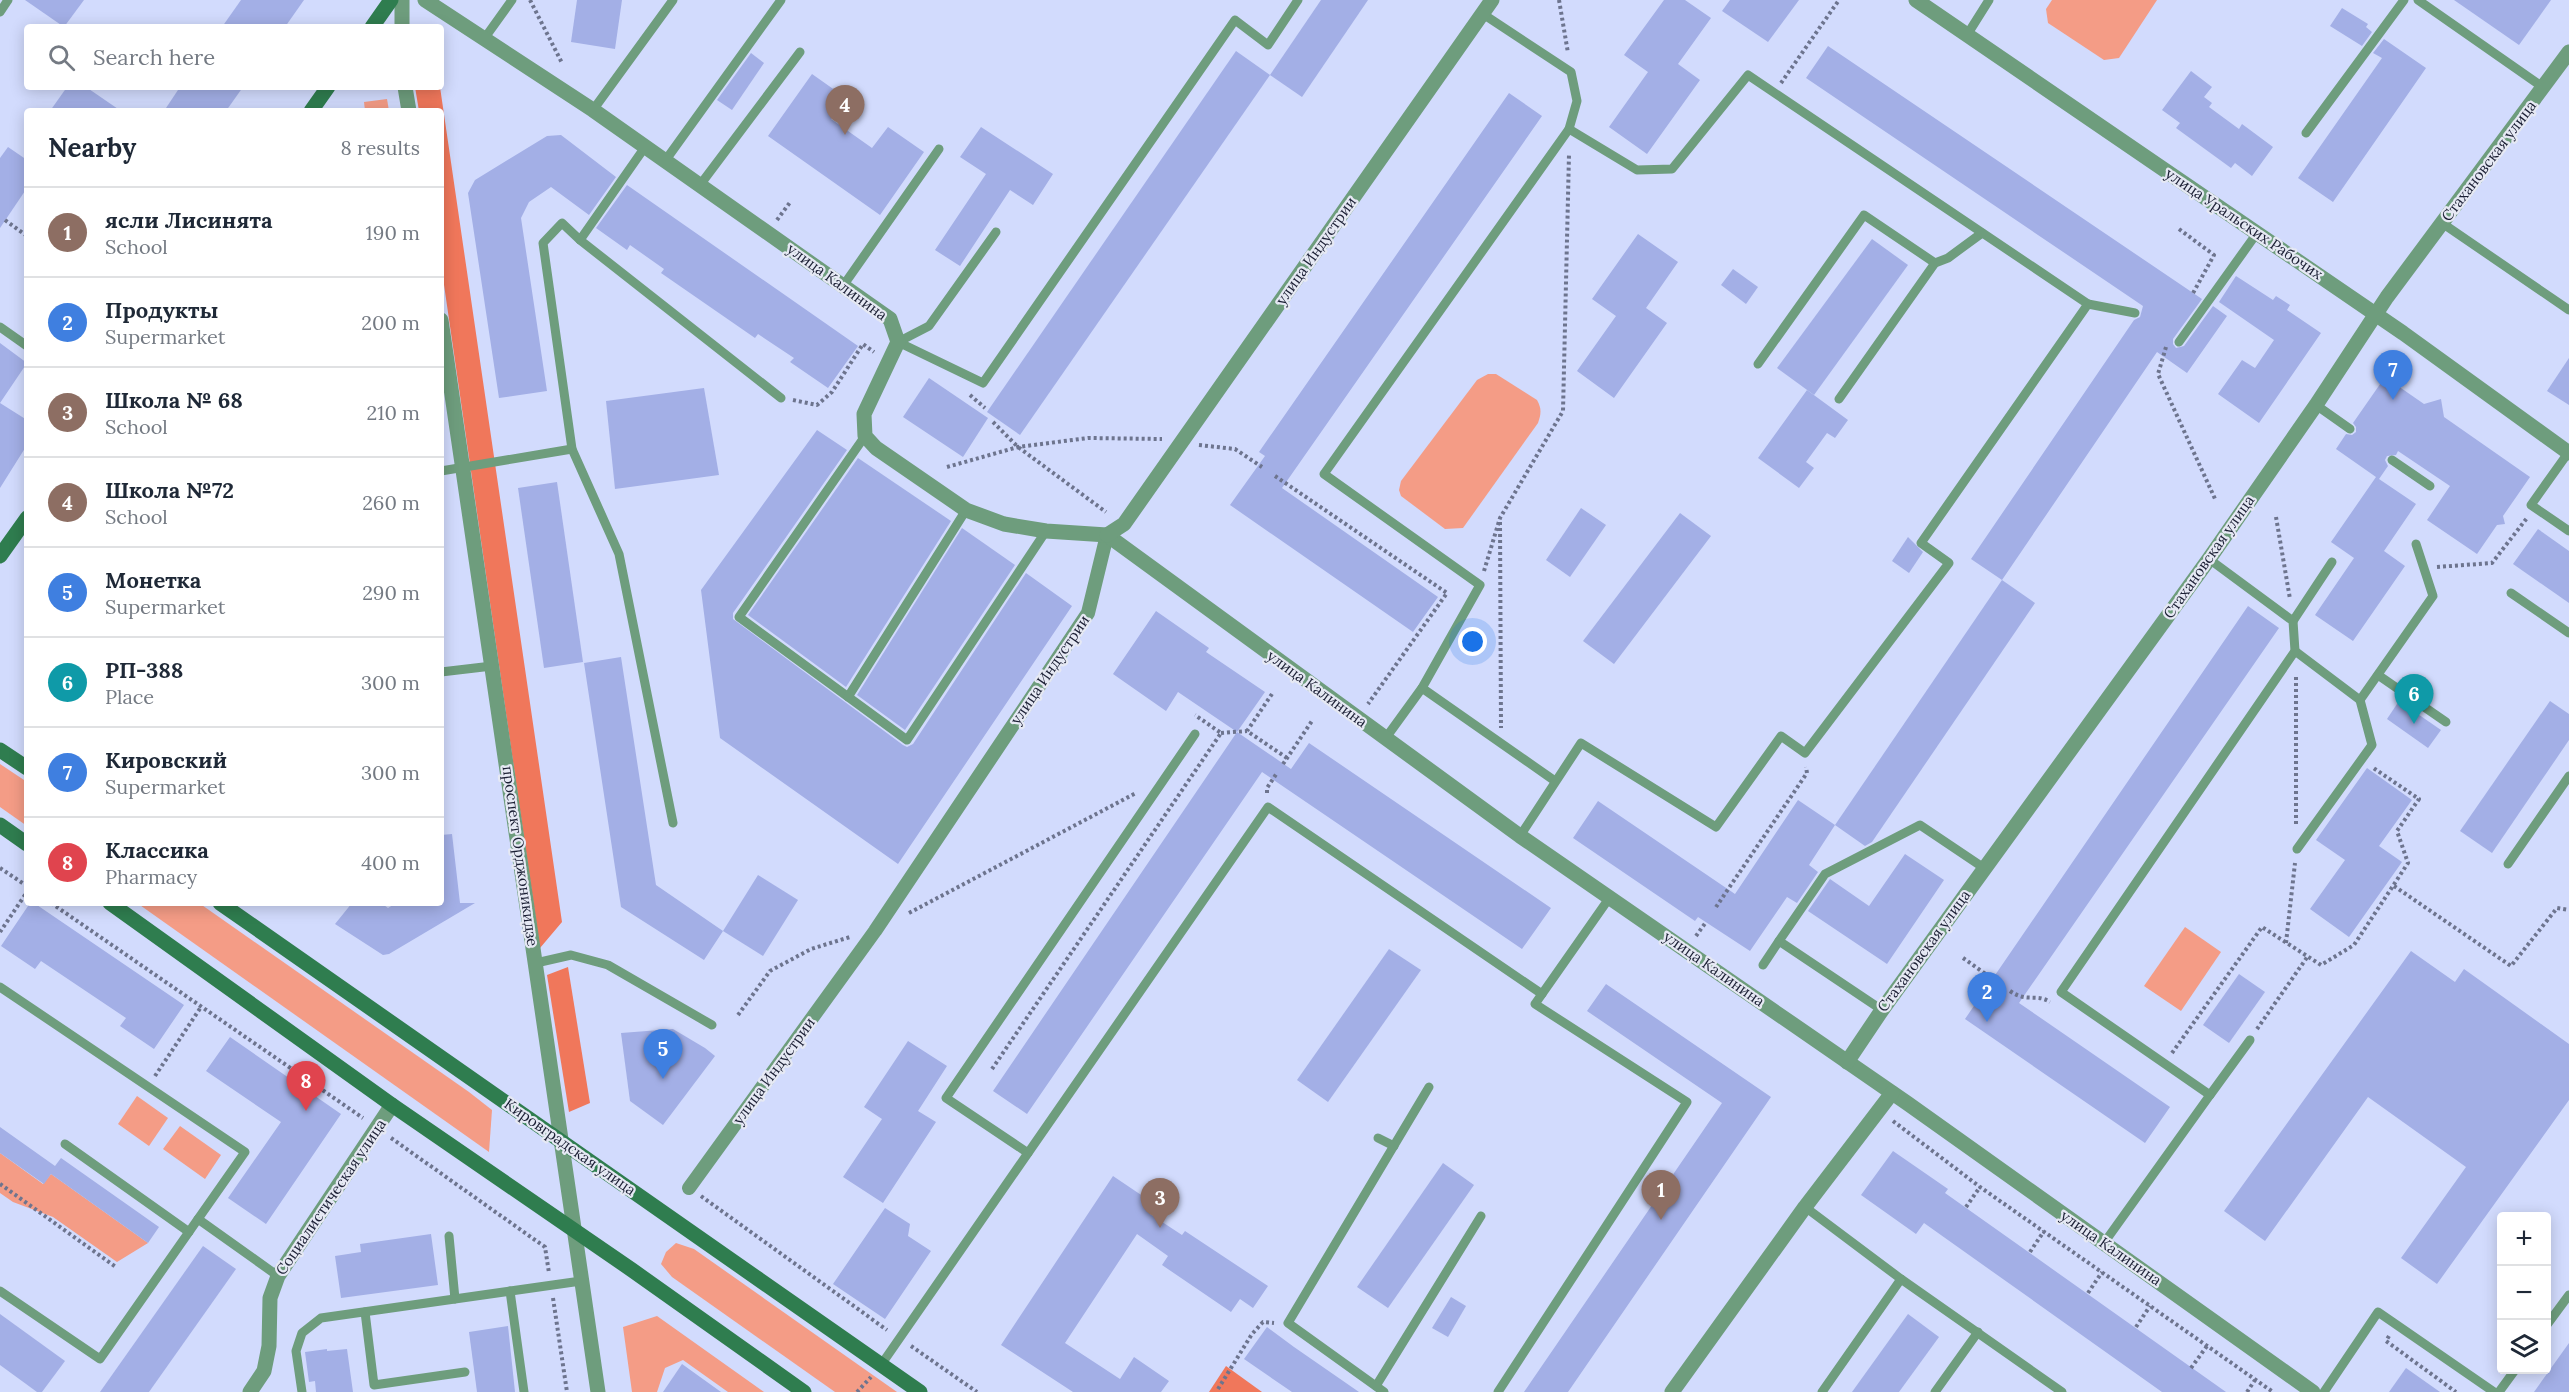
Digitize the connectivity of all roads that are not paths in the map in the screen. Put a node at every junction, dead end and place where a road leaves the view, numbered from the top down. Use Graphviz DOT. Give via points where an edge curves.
graph roads {
  1 [pos="8,0"];
  2 [pos="391,0"];
  3 [pos="402,0"];
  4 [pos="425,0"];
  5 [pos="512,0"];
  6 [pos="672,0"];
  7 [pos="781,0"];
  8 [pos="1298,0"];
  9 [pos="1492,0"];
  10 [pos="1916,0"];
  11 [pos="1989,0"];
  12 [pos="2404,0"];
  13 [pos="2418,0"];
  14 [pos="0,12"];
  15 [pos="1482,14"];
  16 [pos="374,24"];
  17 [pos="402,24"];
  18 [pos="1967,35"];
  19 [pos="484,39"];
  20 [pos="800,52"];
  21 [pos="2568,57"];
  22 [pos="2544,88"];
  23 [pos="326,90"];
  24 [pos="406,90"];
  25 [pos="313,108"];
  26 [pos="408,108"];
  27 [pos="593,110"];
  28 [pos="1569,129"];
  29 [pos="2306,133"];
  30 [pos="645,147"];
  31 [pos="939,149"];
  32 [pos="665,161"];
  33 [pos="700,185"];
  34 [pos="2442,223"];
  35 [pos="996,232"];
  36 [pos="1982,232"];
  37 [pos="2257,232"];
  38 [pos="580,240"];
  39 [pos="1935,263"];
  40 [pos="843,286"];
  41 [pos="2088,304"];
  42 [pos="2569,310"];
  43 [pos="2135,313"];
  44 [pos="2376,315"];
  45 [pos="0,327"];
  46 [pos="444,340"];
  47 [pos="898,342"];
  48 [pos="2179,342"];
  49 [pos="24,344"];
  50 [pos="1758,363"];
  51 [pos="781,398"];
  52 [pos="1839,399"];
  53 [pos="2316,405"];
  54 [pos="2349,429"];
  55 [pos="865,436"];
  56 [pos="572,449"];
  57 [pos="2568,453"];
  58 [pos="2392,460"];
  59 [pos="463,467"];
  60 [pos="444,470"];
  61 [pos="2430,486"];
  62 [pos="966,510"];
  63 [pos="24,522"];
  64 [pos="1046,531"];
  65 [pos="2569,531"];
  66 [pos="1107,535"];
  67 [pos="2416,544"];
  68 [pos="0,556"];
  69 [pos="2209,559"];
  70 [pos="2332,562"];
  71 [pos="2511,593"];
  72 [pos="2294,621"];
  73 [pos="2569,633"];
  74 [pos="2295,651"];
  75 [pos="492,666"];
  76 [pos="444,672"];
  77 [pos="2378,675"];
  78 [pos="1422,688"];
  79 [pos="848,697"];
  80 [pos="2360,700"];
  81 [pos="2446,722"];
  82 [pos="1195,734"];
  83 [pos="1385,739"];
  84 [pos="0,750"];
  85 [pos="24,766"];
  86 [pos="2569,776"];
  87 [pos="1555,781"];
  88 [pos="673,823"];
  89 [pos="0,825"];
  90 [pos="1520,836"];
  91 [pos="24,842"];
  92 [pos="2296,849"];
  93 [pos="2508,864"];
  94 [pos="1984,868"];
  95 [pos="1610,897"];
  96 [pos="114,906"];
  97 [pos="224,906"];
  98 [pos="1779,941"];
  99 [pos="536,963"];
  100 [pos="1763,965"];
  101 [pos="0,987"];
  102 [pos="1542,994"];
  103 [pos="1881,1010"];
  104 [pos="712,1025"];
  105 [pos="2250,1040"];
  106 [pos="1847,1062"];
  107 [pos="1429,1087"];
  108 [pos="1892,1093"];
  109 [pos="2210,1095"];
  110 [pos="392,1105"];
  111 [pos="1378,1138"];
  112 [pos="559,1140"];
  113 [pos="65,1144"];
  114 [pos="1394,1146"];
  115 [pos="1028,1153"];
  116 [pos="689,1188"];
  117 [pos="1805,1207"];
  118 [pos="1481,1216"];
  119 [pos="198,1219"];
  120 [pos="574,1230"];
  121 [pos="189,1232"];
  122 [pos="449,1236"];
  123 [pos="2104,1243"];
  124 [pos="278,1276"];
  125 [pos="1901,1279"];
  126 [pos="581,1281"];
  127 [pos="0,1291"];
  128 [pos="510,1291"];
  129 [pos="2569,1295"];
  130 [pos="455,1299"];
  131 [pos="365,1312"];
  132 [pos="2551,1320"];
  133 [pos="1978,1332"];
  134 [pos="881,1365"];
  135 [pos="465,1372"];
  136 [pos="2512,1374"];
  137 [pos="1376,1386"];
  138 [pos="250,1392"];
  139 [pos="302,1392"];
  140 [pos="524,1392"];
  141 [pos="598,1392"];
  142 [pos="804,1392"];
  143 [pos="920,1392"];
  144 [pos="1384,1392"];
  145 [pos="1498,1392"];
  146 [pos="1671,1392"];
  147 [pos="1822,1392"];
  148 [pos="1935,1392"];
  149 [pos="2062,1392"];
  150 [pos="2313,1392"];
  151 [pos="2324,1392"];
  152 [pos="2494,1392"];
  153 [pos="2499,1392"];
  1 -- 14 [label="lane"];
  2 -- 16 [label="main road"];
  3 -- 17 [label="street"];
  4 -- 19 [label="street, улица Калинина"];
  5 -- 19 [label="lane"];
  6 -- 27 [label="lane"];
  7 -- 32 [label="lane"];
  8 -- 47 [label="lane" via="1268,45 1235,20 982,383"];
  9 -- 15 [label="street, улица Индустрии"];
  10 -- 18 [label="street, улица Уральских Рабочих"];
  11 -- 18 [label="lane"];
  12 -- 29 [label="lane"];
  13 -- 22 [label="lane"];
  15 -- 28 [label="lane" via="1571,72 1577,101"];
  15 -- 66 [label="street, улица Индустрии" via="1124,524"];
  18 -- 37 [label="street, улица Уральских Рабочих"];
  19 -- 27 [label="street, улица Калинина"];
  20 -- 33 [label="lane"];
  21 -- 22 [label="street, Стахановская улица"];
  22 -- 34 [label="street, Стахановская улица"];
  23 -- 25 [label="main road"];
  24 -- 26 [label="street"];
  27 -- 30 [label="street, улица Калинина"];
  28 -- 36 [label="lane" via="1637,170 1672,169 1748,75"];
  28 -- 78 [label="lane" via="1324,474 1480,585"];
  30 -- 32 [label="street, улица Калинина"];
  30 -- 38 [label="lane"];
  31 -- 40 [label="lane"];
  32 -- 33 [label="street, улица Калинина"];
  33 -- 40 [label="street, улица Калинина"];
  34 -- 42 [label="lane"];
  34 -- 44 [label="street, Стахановская улица"];
  35 -- 47 [label="lane" via="929,326"];
  36 -- 39 [label="lane"];
  36 -- 41 [label="lane"];
  37 -- 44 [label="street, улица Уральских Рабочих"];
  37 -- 48 [label="lane"];
  38 -- 51 [label="lane"];
  38 -- 56 [label="lane" via="562,223 543,243"];
  39 -- 50 [label="lane" via="1864,215"];
  39 -- 52 [label="lane"];
  40 -- 47 [label="street, улица Калинина" via="890,319"];
  41 -- 43 [label="lane"];
  41 -- 87 [label="lane" via="1921,543 1949,563 1805,753 1780,736 1716,827 1581,743"];
  44 -- 53 [label="street, Стахановская улица"];
  44 -- 57 [label="street, улица Уральских Рабочих"];
  45 -- 49 [label="lane"];
  46 -- 59 [label="street, проспект Орджоникидзе"];
  47 -- 55 [label="street" via="864,414"];
  53 -- 54 [label="lane"];
  53 -- 69 [label="street, Стахановская улица"];
  55 -- 62 [label="street" via="876,448"];
  55 -- 79 [label="lane" via="739,617"];
  56 -- 59 [label="lane"];
  56 -- 88 [label="lane" via="619,554"];
  57 -- 65 [label="lane" via="2531,505"];
  58 -- 61 [label="lane"];
  59 -- 60 [label="lane"];
  59 -- 75 [label="street, проспект Орджоникидзе"];
  62 -- 64 [label="street" via="1004,524"];
  62 -- 79 [label="lane"];
  63 -- 68 [label="main road"];
  64 -- 66 [label="street"];
  64 -- 79 [label="lane" via="907,740"];
  66 -- 83 [label="street, улица Калинина"];
  66 -- 116 [label="street, улица Индустрии" via="1089,613 875,931"];
  67 -- 77 [label="lane" via="2433,596"];
  69 -- 72 [label="lane"];
  69 -- 94 [label="street, Стахановская улица"];
  70 -- 72 [label="lane"];
  71 -- 73 [label="lane"];
  72 -- 74 [label="lane"];
  74 -- 80 [label="lane"];
  74 -- 109 [label="lane" via="2061,992"];
  75 -- 76 [label="lane"];
  75 -- 99 [label="street, проспект Орджоникидзе"];
  77 -- 80 [label="lane"];
  77 -- 81 [label="lane"];
  78 -- 83 [label="lane"];
  78 -- 87 [label="lane"];
  80 -- 92 [label="lane" via="2372,745"];
  82 -- 115 [label="lane" via="946,1098"];
  83 -- 90 [label="street, улица Калинина"];
  84 -- 85 [label="main road"];
  86 -- 93 [label="lane"];
  87 -- 90 [label="lane"];
  89 -- 91 [label="main road"];
  90 -- 95 [label="street, улица Калинина"];
  94 -- 98 [label="lane" via="1920,825 1825,874"];
  94 -- 103 [label="street, Стахановская улица"];
  95 -- 102 [label="lane"];
  95 -- 106 [label="street, улица Калинина"];
  96 -- 110 [label="main road"];
  97 -- 112 [label="main road, Кировградская улица"];
  98 -- 100 [label="lane"];
  98 -- 103 [label="lane"];
  99 -- 104 [label="lane" via="571,955 608,965"];
  99 -- 112 [label="street, проспект Орджоникидзе"];
  101 -- 119 [label="lane" via="245,1152"];
  102 -- 115 [label="lane" via="1268,807"];
  102 -- 145 [label="lane" via="1536,1004 1687,1102"];
  103 -- 106 [label="street, Стахановская улица"];
  105 -- 109 [label="lane"];
  106 -- 108 [label="street, улица Калинина"];
  107 -- 114 [label="lane"];
  108 -- 117 [label="street"];
  108 -- 123 [label="street, улица Калинина"];
  109 -- 123 [label="lane"];
  110 -- 120 [label="main road"];
  110 -- 124 [label="street, Социалистическая улица"];
  111 -- 114 [label="lane"];
  112 -- 120 [label="street, проспект Орджоникидзе"];
  112 -- 134 [label="main road, Кировградская улица"];
  113 -- 121 [label="lane"];
  114 -- 137 [label="lane" via="1288,1323"];
  115 -- 134 [label="lane"];
  117 -- 125 [label="lane"];
  117 -- 146 [label="street"];
  118 -- 137 [label="lane"];
  119 -- 121 [label="lane"];
  119 -- 124 [label="lane"];
  120 -- 126 [label="street, проспект Орджоникидзе"];
  120 -- 142 [label="main road"];
  121 -- 127 [label="lane" via="100,1359"];
  122 -- 130 [label="lane"];
  123 -- 150 [label="street, улица Калинина"];
  124 -- 138 [label="street, Социалистическая улица" via="270,1298 264,1371"];
  125 -- 133 [label="lane"];
  125 -- 147 [label="lane"];
  126 -- 128 [label="lane"];
  126 -- 141 [label="street, проспект Орджоникидзе"];
  128 -- 130 [label="lane"];
  128 -- 140 [label="lane"];
  129 -- 132 [label="lane"];
  130 -- 131 [label="lane"];
  131 -- 135 [label="lane" via="374,1385"];
  131 -- 139 [label="lane" via="321,1318 302,1333 296,1351"];
  133 -- 148 [label="lane"];
  133 -- 149 [label="lane"];
  134 -- 143 [label="main road, Кировградская улица"];
  136 -- 153 [label="lane"];
  137 -- 144 [label="lane"];
  151 -- 152 [label="lane" via="2378,1312"];
}
